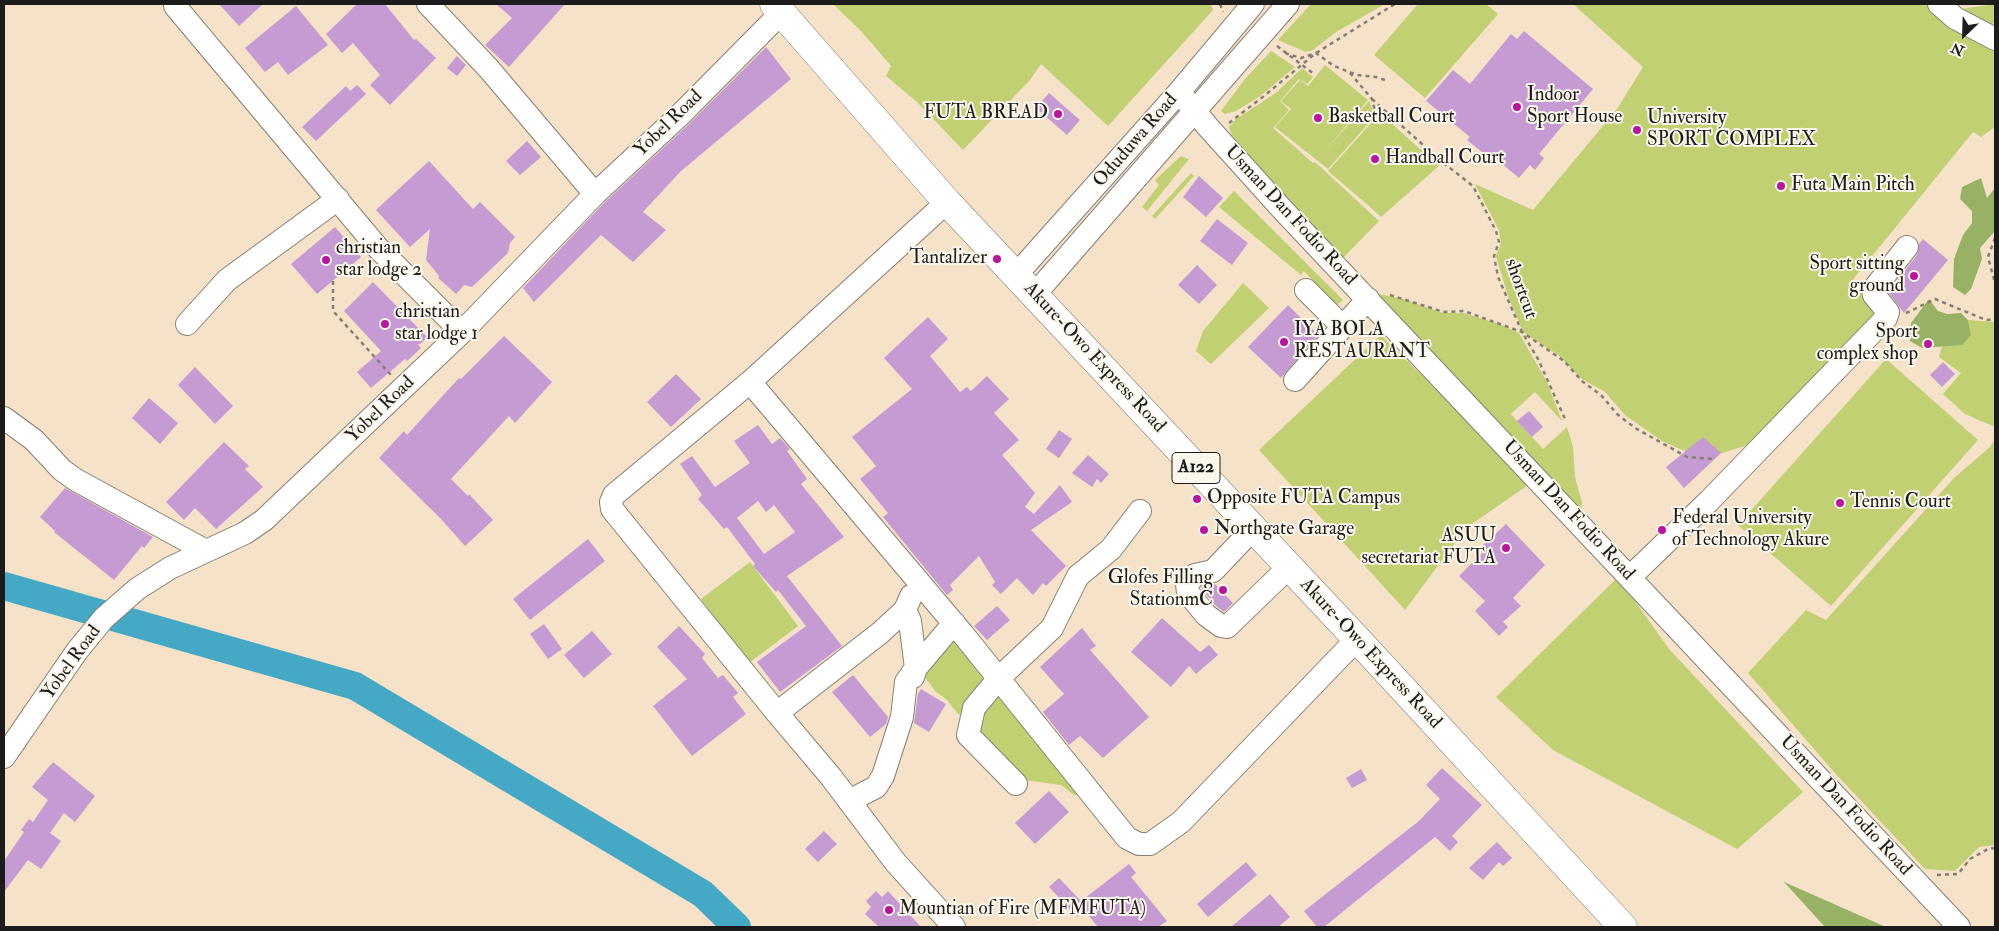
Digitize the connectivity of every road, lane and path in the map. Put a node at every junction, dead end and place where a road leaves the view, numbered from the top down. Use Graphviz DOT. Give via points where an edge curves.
graph roads {
  1 [pos="428,4"];
  2 [pos="1253,4"];
  3 [pos="1288,4"];
  4 [pos="1395,4"];
  5 [pos="1939,4"];
  6 [pos="175,6"];
  7 [pos="778,8"];
  8 [pos="1995,39"];
  9 [pos="1272,42"];
  10 [pos="1286,53"];
  11 [pos="1316,53"];
  12 [pos="1302,65"];
  13 [pos="1349,72"];
  14 [pos="1314,74"];
  15 [pos="1388,81"];
  16 [pos="1179,92"];
  17 [pos="1372,99"];
  18 [pos="1376,115"];
  19 [pos="1201,119"];
  20 [pos="596,194"];
  21 [pos="338,199"];
  22 [pos="947,202"];
  23 [pos="1070,216"];
  24 [pos="1087,232"];
  25 [pos="1995,238"];
  26 [pos="1907,247"];
  27 [pos="333,280"];
  28 [pos="1995,283"];
  29 [pos="1026,284"];
  30 [pos="1306,290"];
  31 [pos="1377,297"];
  32 [pos="1935,299"];
  33 [pos="1995,319"];
  34 [pos="187,324"];
  35 [pos="1343,327"];
  36 [pos="462,332"];
  37 [pos="1522,332"];
  38 [pos="1295,380"];
  39 [pos="750,382"];
  40 [pos="403,389"];
  41 [pos="4,418"];
  42 [pos="1565,419"];
  43 [pos="1715,459"];
  44 [pos="1140,512"];
  45 [pos="1253,529"];
  46 [pos="206,552"];
  47 [pos="1289,566"];
  48 [pos="1630,577"];
  49 [pos="915,578"];
  50 [pos="905,610"];
  51 [pos="954,623"];
  52 [pos="1357,639"];
  53 [pos="911,675"];
  54 [pos="999,678"];
  55 [pos="777,714"];
  56 [pos="4,757"];
  57 [pos="1016,784"];
  58 [pos="850,801"];
  59 [pos="1995,848"];
  60 [pos="1906,871"];
  61 [pos="954,927"];
  62 [pos="1622,927"];
  63 [pos="1959,927"];
  1 -- 20 [label="street" via="489,69"];
  2 -- 16 [label="street, Oduduwa Road"];
  3 -- 19 [label="street"];
  4 -- 11 [label="path"];
  5 -- 8 [label="street" via="1955,18"];
  6 -- 21 [label="street"];
  7 -- 20 [label="street, Yobel Road" via="752,42"];
  7 -- 22 [label="highway, Akure-Owo Express Road / A122"];
  9 -- 10 [label="path"];
  10 -- 11 [label="path" via="1301,58"];
  10 -- 12 [label="path"];
  11 -- 12 [label="path"];
  11 -- 13 [label="path"];
  12 -- 14 [label="path"];
  12 -- 19 [label="path" via="1227,124"];
  13 -- 15 [label="path"];
  13 -- 17 [label="path, shortcut"];
  16 -- 19 [label="street, Usman Dan Fodio Road"];
  16 -- 23 [label="street, Oduduwa Road"];
  17 -- 18 [label="path"];
  17 -- 37 [label="path, shortcut" via="1473,186 1496,231 1499,242 1494,256 1498,277"];
  19 -- 24 [label="street"];
  19 -- 31 [label="street, Usman Dan Fodio Road"];
  20 -- 36 [label="street, Yobel Road"];
  21 -- 34 [label="street" via="227,280"];
  21 -- 36 [label="street" via="384,255"];
  22 -- 29 [label="highway, Akure-Owo Express Road / A122"];
  22 -- 39 [label="street"];
  23 -- 24 [label="street"];
  23 -- 29 [label="street, Oduduwa Road"];
  24 -- 29 [label="street"];
  25 -- 28 [label="path" via="1988,257"];
  26 -- 48 [label="street" via="1873,290 1888,312 1886,318 1709,501"];
  27 -- 40 [label="path" via="333,311"];
  29 -- 45 [label="highway, Akure-Owo Express Road / A122"];
  30 -- 35 [label="street"];
  31 -- 35 [label="street"];
  31 -- 37 [label="path, shortcut" via="1444,312 1464,311"];
  31 -- 48 [label="street, Usman Dan Fodio Road"];
  32 -- 33 [label="path" via="1986,320"];
  35 -- 38 [label="street"];
  36 -- 40 [label="street, Yobel Road"];
  37 -- 42 [label="path, shortcut"];
  37 -- 43 [label="path, shortcut" via="1564,361 1635,428 1687,457"];
  39 -- 49 [label="street"];
  39 -- 55 [label="street" via="614,495 611,502 612,509"];
  40 -- 46 [label="street, Yobel Road" via="264,520"];
  41 -- 46 [label="street" via="34,440 76,480"];
  44 -- 54 [label="street" via="1111,549 1078,576 1052,628"];
  45 -- 47 [label="highway, Akure-Owo Express Road / A122"];
  45 -- 47 [label="street" via="1213,571 1195,575 1188,584 1188,593 1206,615 1227,627"];
  46 -- 56 [label="street, Yobel Road" via="137,588 104,618 77,651"];
  47 -- 52 [label="highway, Akure-Owo Express Road / A122"];
  48 -- 60 [label="street, Usman Dan Fodio Road"];
  49 -- 50 [label="street"];
  49 -- 51 [label="street"];
  50 -- 53 [label="street" via="910,621"];
  50 -- 55 [label="street"];
  51 -- 53 [label="street"];
  51 -- 54 [label="street"];
  52 -- 54 [label="street" via="1181,822 1150,844 1139,844 1127,838"];
  52 -- 62 [label="highway, Akure-Owo Express Road / A122"];
  53 -- 58 [label="street" via="902,717 883,776 876,787"];
  54 -- 57 [label="street" via="974,708 968,736"];
  55 -- 58 [label="street"];
  58 -- 61 [label="street" via="896,863"];
  59 -- 60 [label="path" via="1970,859 1958,874"];
  60 -- 63 [label="street, Usman Dan Fodio Road"];
}
